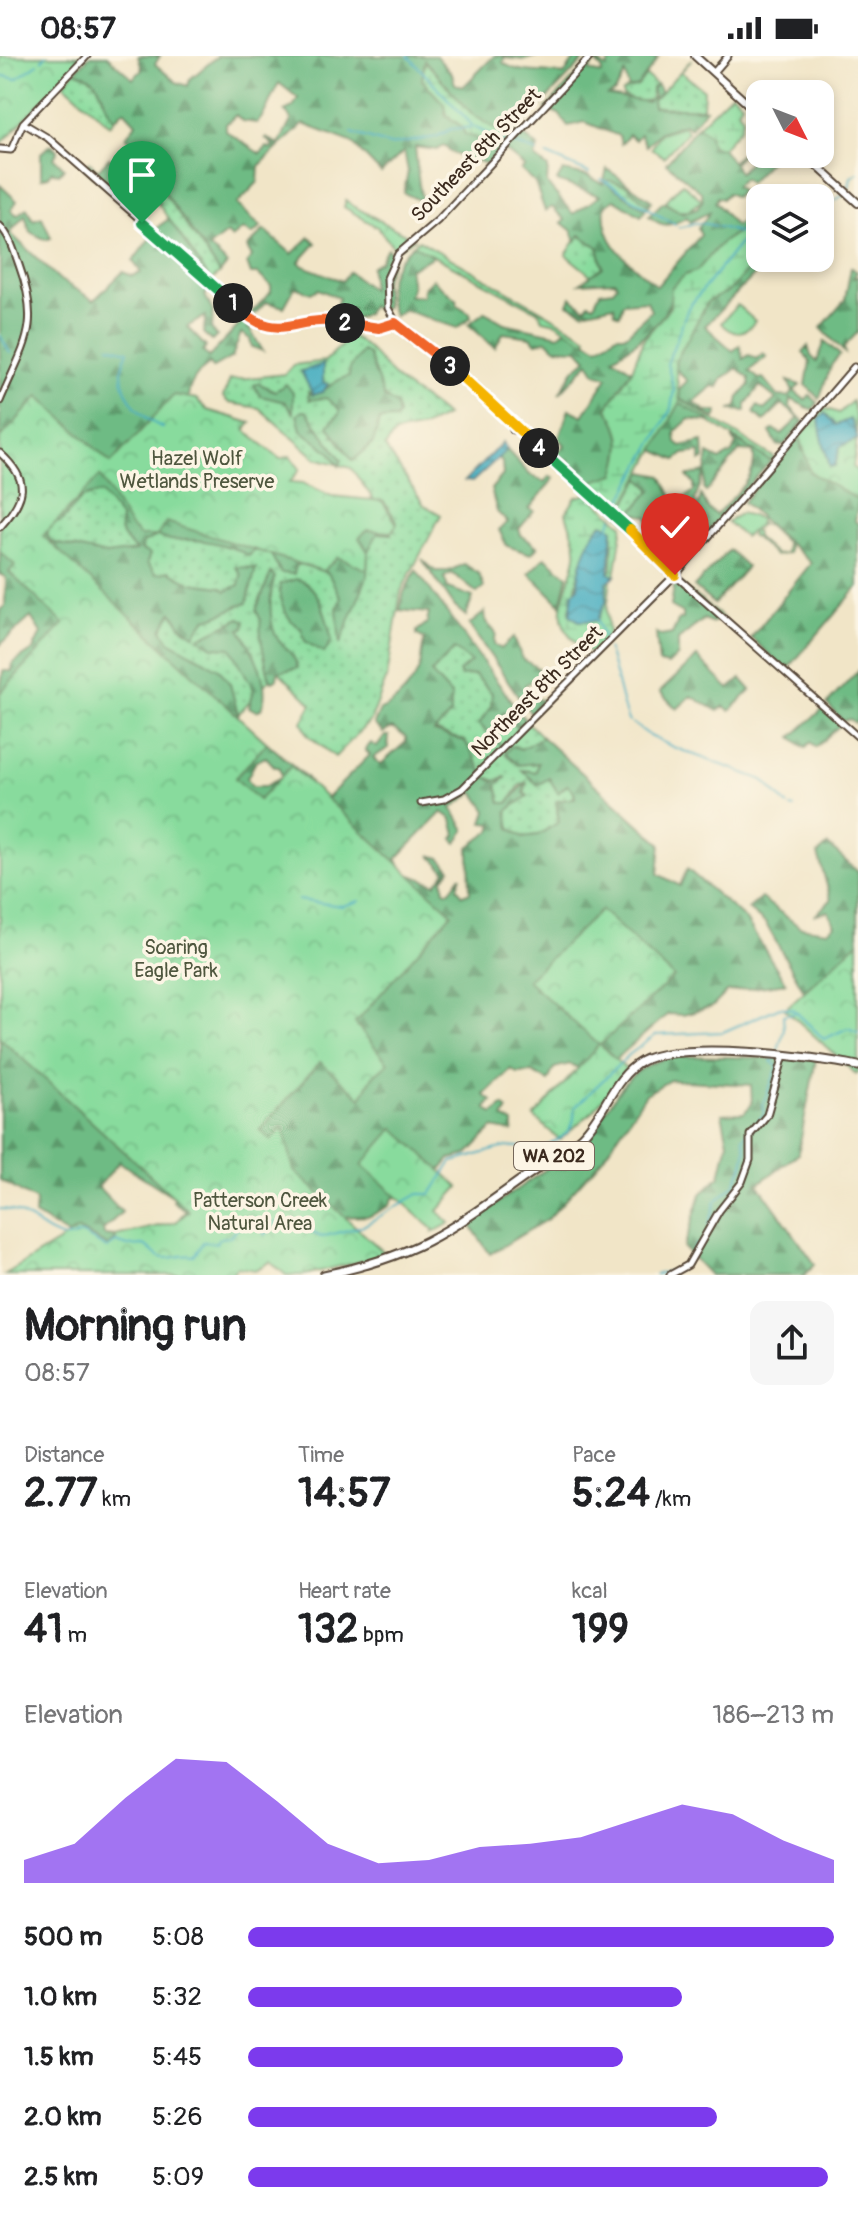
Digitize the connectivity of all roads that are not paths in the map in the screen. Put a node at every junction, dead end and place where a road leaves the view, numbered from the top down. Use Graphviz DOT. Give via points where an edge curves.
graph roads {
  1 [pos="87,56"];
  2 [pos="591,56"];
  3 [pos="697,56"];
  4 [pos="728,56"];
  5 [pos="704,63"];
  6 [pos="715,71"];
  7 [pos="709,78"];
  8 [pos="746,100"];
  9 [pos="746,100"];
  10 [pos="23,123"];
  11 [pos="0,149"];
  12 [pos="821,168"];
  13 [pos="858,201"];
  14 [pos="0,226"];
  15 [pos="395,323"];
  16 [pos="857,366"];
  17 [pos="0,401"];
  18 [pos="0,453"];
  19 [pos="0,527"];
  20 [pos="675,572"];
  21 [pos="858,737"];
  22 [pos="421,803"];
  23 [pos="784,1054"];
  24 [pos="858,1066"];
  25 [pos="324,1275"];
  26 [pos="670,1275"];
  1 -- 10 [label="street"];
  2 -- 15 [label="street, Southeast 8th Street" via="393,262 386,293"];
  3 -- 5 [label="main road"];
  3 -- 6 [label="main road"];
  4 -- 6 [label="street"];
  5 -- 7 [label="main road"];
  5 -- 8 [label="main road"];
  6 -- 9 [label="main road"];
  10 -- 11 [label="street" via="11,150"];
  10 -- 15 [label="street" via="48,138 257,322 284,328 322,320 379,328"];
  12 -- 13 [label="main road"];
  14 -- 17 [label="street" via="23,276 32,314 26,342"];
  15 -- 20 [label="street" via="590,491"];
  16 -- 20 [label="street, Northeast 8th Street"];
  18 -- 19 [label="street" via="22,484 17,507"];
  20 -- 21 [label="street"];
  20 -- 22 [label="street, Northeast 8th Street" via="462,789"];
  23 -- 24 [label="main road, WA 202"];
  23 -- 25 [label="main road, WA 202" via="667,1054 647,1059 625,1074 577,1140 463,1222 393,1258"];
  23 -- 26 [label="street" via="767,1115 750,1135 750,1160 742,1182 688,1265"];
}
